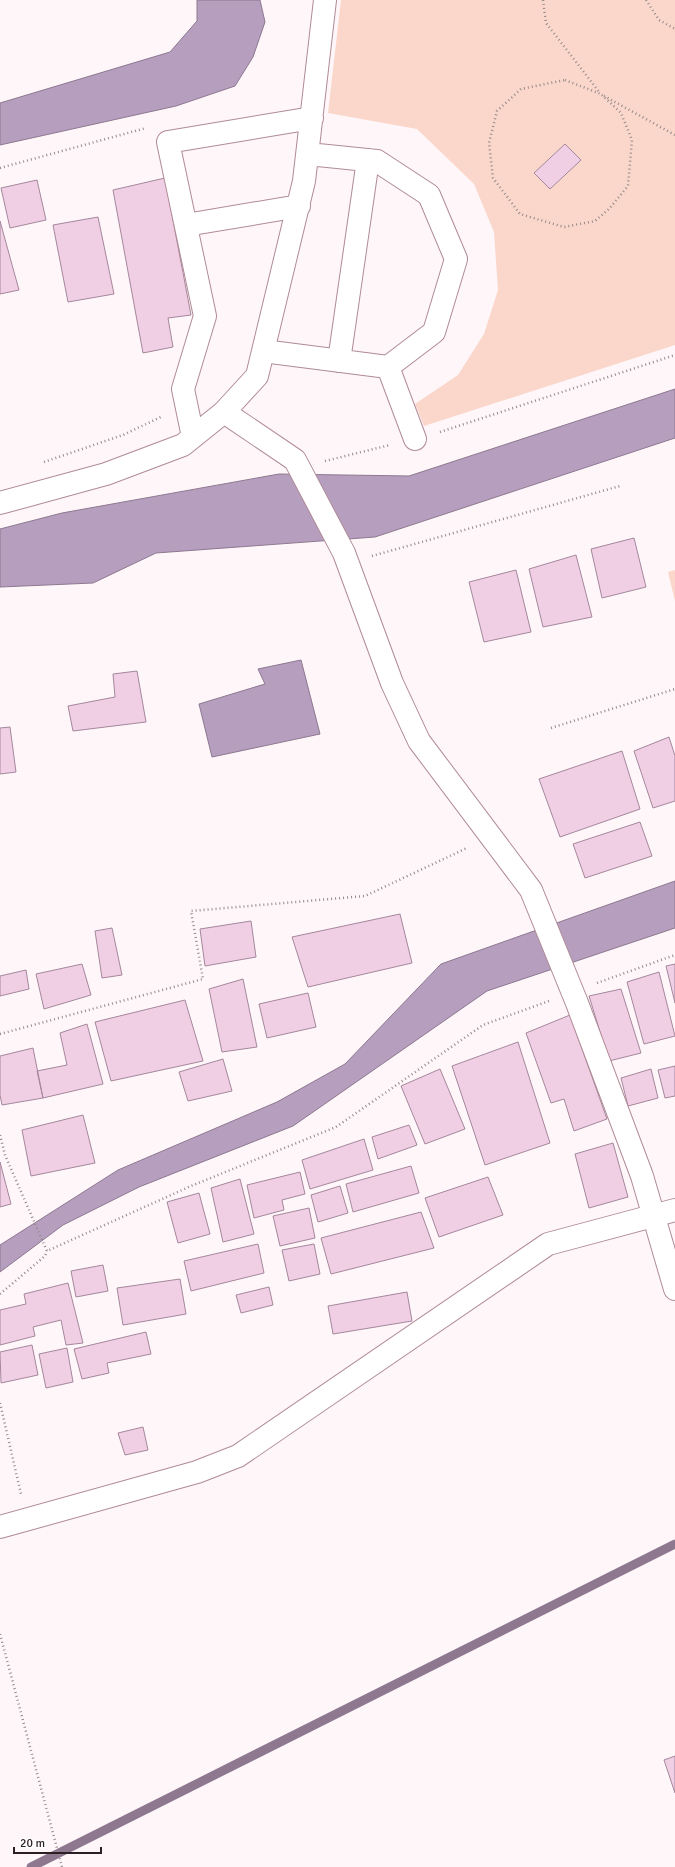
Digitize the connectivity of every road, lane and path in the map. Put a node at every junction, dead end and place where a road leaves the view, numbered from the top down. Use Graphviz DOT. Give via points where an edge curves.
graph roads {
  1 [pos="325,0"];
  2 [pos="543,0"];
  3 [pos="646,0"];
  4 [pos="675,30"];
  5 [pos="601,94"];
  6 [pos="312,118"];
  7 [pos="675,135"];
  8 [pos="168,142"];
  9 [pos="308,154"];
  10 [pos="368,160"];
  11 [pos="0,168"];
  12 [pos="298,206"];
  13 [pos="186,226"];
  14 [pos="263,351"];
  15 [pos="675,356"];
  16 [pos="339,361"];
  17 [pos="388,367"];
  18 [pos="186,404"];
  19 [pos="224,412"];
  20 [pos="193,437"];
  21 [pos="415,439"];
  22 [pos="43,462"];
  23 [pos="301,472"];
  24 [pos="620,486"];
  25 [pos="0,503"];
  26 [pos="346,558"];
  27 [pos="675,689"];
  28 [pos="551,728"];
  29 [pos="490,837"];
  30 [pos="675,955"];
  31 [pos="572,992"];
  32 [pos="0,1034"];
  33 [pos="0,1135"];
  34 [pos="0,1139"];
  35 [pos="675,1210"];
  36 [pos="653,1215"];
  37 [pos="47,1251"];
  38 [pos="675,1289"];
  39 [pos="0,1294"];
  40 [pos="0,1403"];
  41 [pos="27,1519"];
  42 [pos="0,1527"];
  43 [pos="0,1634"];
  44 [pos="62,1867"];
  1 -- 6 [label="street"];
  2 -- 5 [label="path" via="546,22"];
  3 -- 4 [label="path" via="659,20"];
  5 -- 5 [label="path" via="565,80 521,89 497,111 489,144 493,178 520,214 564,227 595,221 628,186 632,140 621,113"];
  5 -- 7 [label="path"];
  6 -- 8 [label="street"];
  6 -- 9 [label="street"];
  8 -- 11 [label="path" via="163,124"];
  8 -- 13 [label="street"];
  9 -- 10 [label="street"];
  9 -- 12 [label="street"];
  10 -- 16 [label="street"];
  10 -- 17 [label="street" via="377,161 429,196 456,259 434,332"];
  12 -- 13 [label="street"];
  12 -- 14 [label="street"];
  13 -- 18 [label="street" via="205,316 183,388"];
  14 -- 16 [label="street"];
  14 -- 19 [label="street" via="257,376"];
  15 -- 21 [label="path"];
  16 -- 17 [label="street"];
  17 -- 21 [label="street"];
  18 -- 20 [label="street"];
  18 -- 22 [label="path" via="123,435"];
  19 -- 20 [label="street"];
  19 -- 23 [label="street" via="295,460"];
  20 -- 25 [label="street" via="183,445 106,474"];
  21 -- 23 [label="path"];
  23 -- 26 [label="street"];
  24 -- 26 [label="path"];
  26 -- 29 [label="street" via="392,683 419,741"];
  27 -- 28 [label="path"];
  29 -- 31 [label="street" via="531,890"];
  29 -- 32 [label="path" via="365,896 192,911 203,979"];
  30 -- 31 [label="path"];
  31 -- 36 [label="street" via="642,1176"];
  31 -- 37 [label="path" via="483,1025 336,1127 191,1186"];
  33 -- 34 [label="path"];
  34 -- 37 [label="path"];
  35 -- 36 [label="street"];
  36 -- 38 [label="street"];
  36 -- 41 [label="street" via="548,1244 238,1456 196,1472"];
  37 -- 39 [label="path" via="45,1256"];
  40 -- 41 [label="path"];
  41 -- 42 [label="street"];
  43 -- 44 [label="path"];
}
